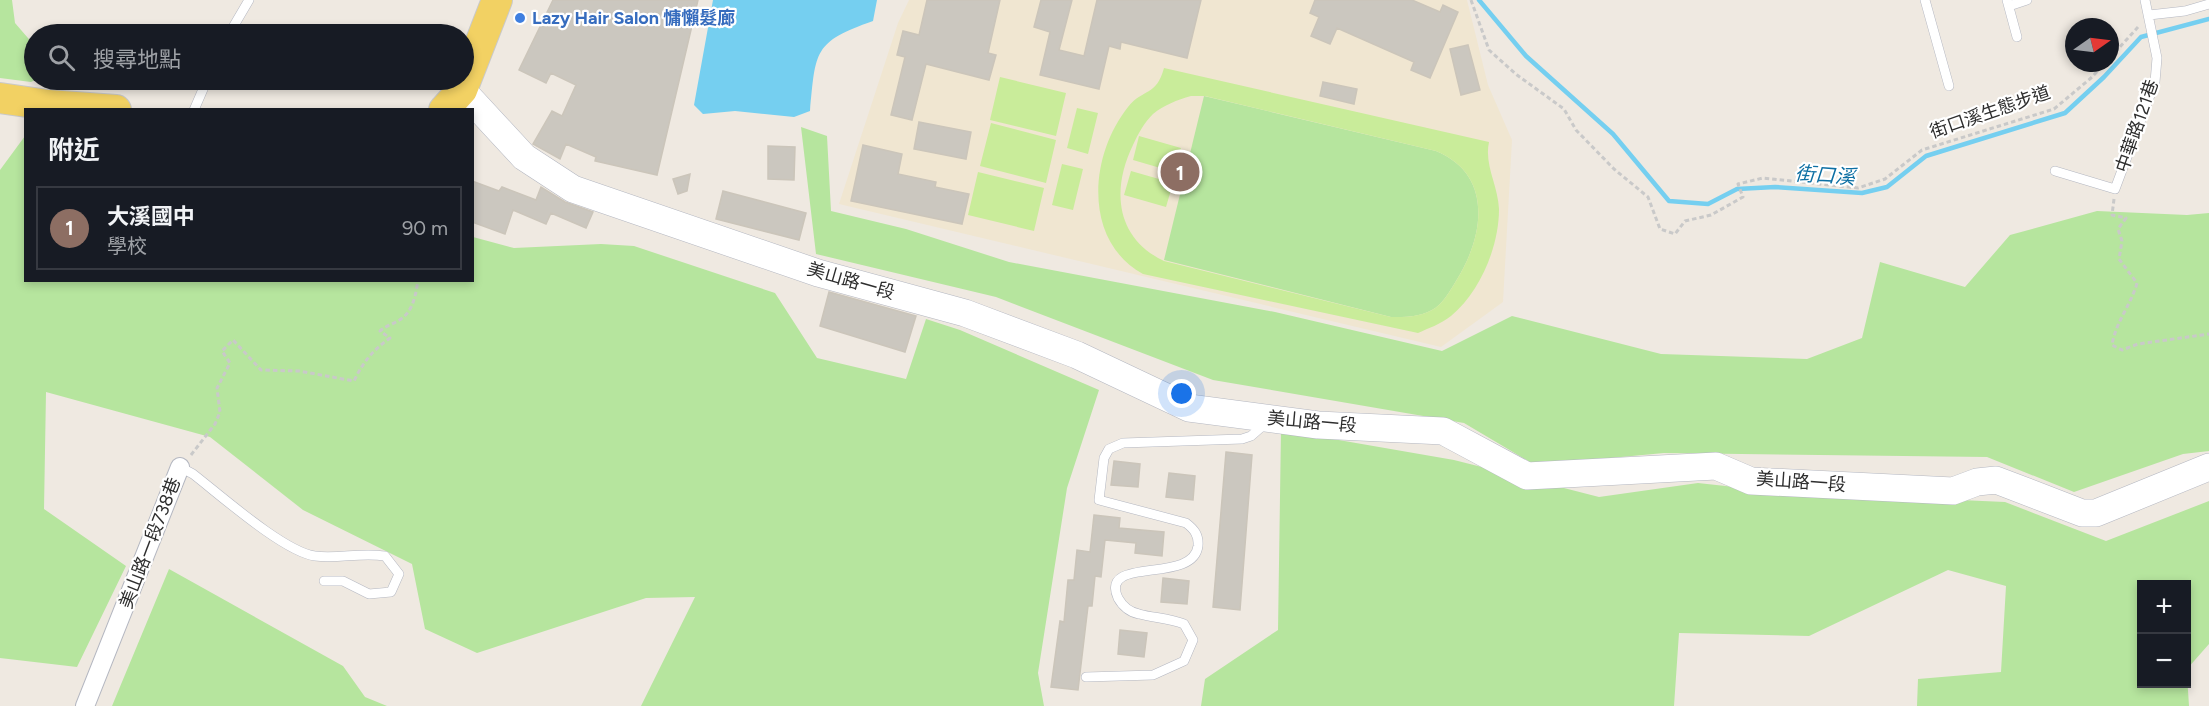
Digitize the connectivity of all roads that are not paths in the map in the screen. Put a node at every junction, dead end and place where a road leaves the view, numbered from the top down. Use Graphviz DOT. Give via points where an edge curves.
graph roads {
  1 [pos="249,0"];
  2 [pos="497,0"];
  3 [pos="1925,0"];
  4 [pos="2027,0"];
  5 [pos="2145,0"];
  6 [pos="2008,3"];
  7 [pos="2209,4"];
  8 [pos="2150,19"];
  9 [pos="235,24"];
  10 [pos="2017,37"];
  11 [pos="474,52"];
  12 [pos="1949,87"];
  13 [pos="203,90"];
  14 [pos="0,98"];
  15 [pos="89,108"];
  16 [pos="195,108"];
  17 [pos="474,117"];
  18 [pos="2055,171"];
  19 [pos="1271,419"];
  20 [pos="180,467"];
  21 [pos="2209,467"];
  22 [pos="324,581"];
  23 [pos="1086,677"];
  24 [pos="85,706"];
  1 -- 9 [label="lane"];
  2 -- 11 [label="main road"];
  3 -- 12 [label="lane"];
  4 -- 6 [label="lane"];
  5 -- 8 [label="lane, 中華路121巷"];
  6 -- 10 [label="lane"];
  7 -- 8 [label="lane"];
  8 -- 18 [label="lane, 中華路121巷" via="2155,82 2115,189"];
  13 -- 16 [label="lane"];
  14 -- 15 [label="main road"];
  17 -- 19 [label="street, 美山路一段" via="573,189 818,273 965,313 1077,355 1189,408"];
  19 -- 21 [label="street, 美山路一段" via="1443,431 1527,476 1716,466 1751,480 1953,491 1996,480 2082,513 2096,513"];
  19 -- 23 [label="lane" via="1242,440 1123,443 1109,449 1104,458 1099,500 1186,523 1195,530 1198,541 1197,551 1176,567 1122,576 1116,585 1117,595 1129,611 1184,624 1193,640 1184,661 1162,672"];
  20 -- 22 [label="lane, 美山路一段738巷" via="288,544 314,556 385,556 399,574 391,592 369,594 343,581"];
  20 -- 24 [label="street, 美山路一段738巷"];
}
